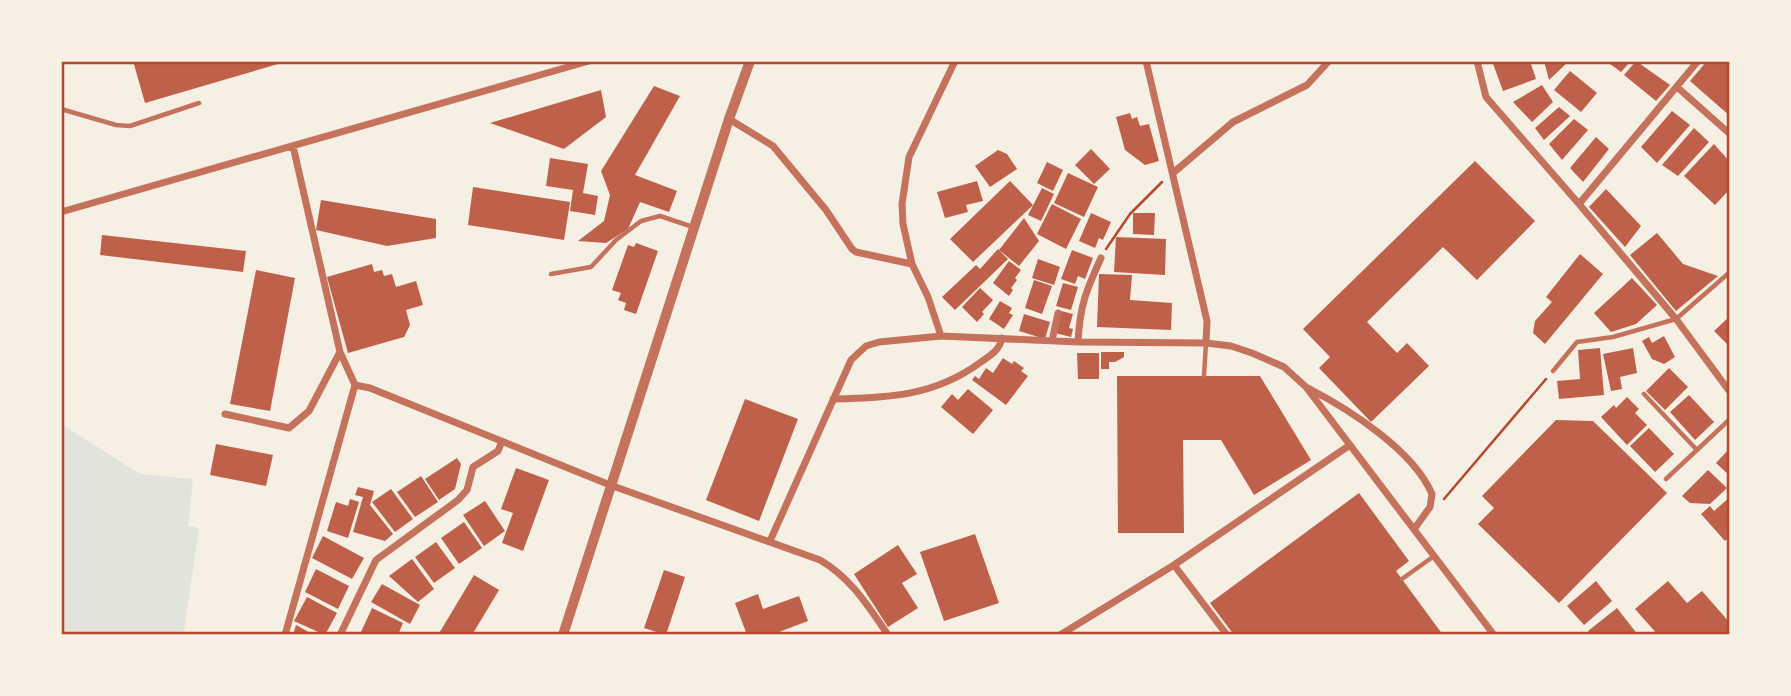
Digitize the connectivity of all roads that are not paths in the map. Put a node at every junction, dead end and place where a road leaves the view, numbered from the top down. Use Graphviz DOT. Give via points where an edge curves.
graph roads {
  1 [pos="589,61"];
  2 [pos="750,61"];
  3 [pos="955,61"];
  4 [pos="1146,61"];
  5 [pos="1329,61"];
  6 [pos="1477,61"];
  7 [pos="1698,61"];
  8 [pos="1677,87"];
  9 [pos="199,103"];
  10 [pos="61,109"];
  11 [pos="729,119"];
  12 [pos="1730,134"];
  13 [pos="293,146"];
  14 [pos="1173,173"];
  15 [pos="1579,204"];
  16 [pos="61,212"];
  17 [pos="694,227"];
  18 [pos="1101,258"];
  19 [pos="912,264"];
  20 [pos="1730,272"];
  21 [pos="551,274"];
  22 [pos="1058,313"];
  23 [pos="1676,319"];
  24 [pos="941,337"];
  25 [pos="1002,338"];
  26 [pos="1052,341"];
  27 [pos="1078,342"];
  28 [pos="1206,343"];
  29 [pos="340,352"];
  30 [pos="1553,371"];
  31 [pos="1204,376"];
  32 [pos="355,385"];
  33 [pos="1306,387"];
  34 [pos="1730,392"];
  35 [pos="1644,394"];
  36 [pos="834,399"];
  37 [pos="225,414"];
  38 [pos="1730,419"];
  39 [pos="502,441"];
  40 [pos="1350,445"];
  41 [pos="1696,449"];
  42 [pos="1665,479"];
  43 [pos="610,485"];
  44 [pos="1415,528"];
  45 [pos="770,541"];
  46 [pos="1434,556"];
  47 [pos="1174,565"];
  48 [pos="1402,579"];
  49 [pos="285,635"];
  50 [pos="340,635"];
  51 [pos="563,635"];
  52 [pos="888,635"];
  53 [pos="1060,635"];
  54 [pos="1227,635"];
  55 [pos="1494,635"];
  1 -- 13 [label="street"];
  2 -- 11 [label="street"];
  3 -- 19 [label="street" via="906,168 902,214"];
  4 -- 14 [label="street"];
  5 -- 14 [label="street" via="1307,85 1233,121"];
  6 -- 15 [label="street" via="1486,97"];
  7 -- 8 [label="street"];
  8 -- 12 [label="street"];
  8 -- 15 [label="street"];
  9 -- 10 [label="lane" via="130,126"];
  11 -- 17 [label="street"];
  11 -- 19 [label="street" via="773,146 856,252"];
  13 -- 16 [label="street"];
  13 -- 29 [label="street"];
  14 -- 28 [label="street" via="1207,321"];
  15 -- 23 [label="street"];
  17 -- 21 [label="lane" via="660,216 640,221 591,267"];
  17 -- 43 [label="street"];
  18 -- 27 [label="street" via="1084,295"];
  19 -- 24 [label="street"];
  20 -- 23 [label="lane"];
  22 -- 26 [label="street"];
  23 -- 30 [label="lane" via="1577,342"];
  23 -- 34 [label="street"];
  24 -- 25 [label="street"];
  24 -- 36 [label="street" via="866,346 851,360"];
  25 -- 26 [label="street"];
  25 -- 36 [label="street" via="1000,347 980,363 934,388 905,396"];
  26 -- 27 [label="street"];
  27 -- 28 [label="street"];
  28 -- 31 [label="lane"];
  28 -- 33 [label="street" via="1231,346 1284,367"];
  29 -- 32 [label="street"];
  29 -- 37 [label="street" via="309,411 289,428"];
  32 -- 39 [label="street"];
  32 -- 49 [label="street"];
  33 -- 40 [label="street"];
  33 -- 44 [label="street" via="1347,408 1408,458 1433,500"];
  35 -- 41 [label="lane"];
  36 -- 45 [label="street"];
  38 -- 41 [label="lane"];
  39 -- 43 [label="street"];
  39 -- 50 [label="street" via="498,451 473,467 467,490 458,500 376,560"];
  40 -- 44 [label="street"];
  40 -- 47 [label="street"];
  41 -- 42 [label="lane"];
  43 -- 45 [label="street"];
  43 -- 51 [label="street"];
  44 -- 46 [label="street"];
  45 -- 52 [label="street" via="820,560 843,575"];
  46 -- 48 [label="lane"];
  46 -- 55 [label="street"];
  47 -- 53 [label="street"];
  47 -- 54 [label="street"];
}
